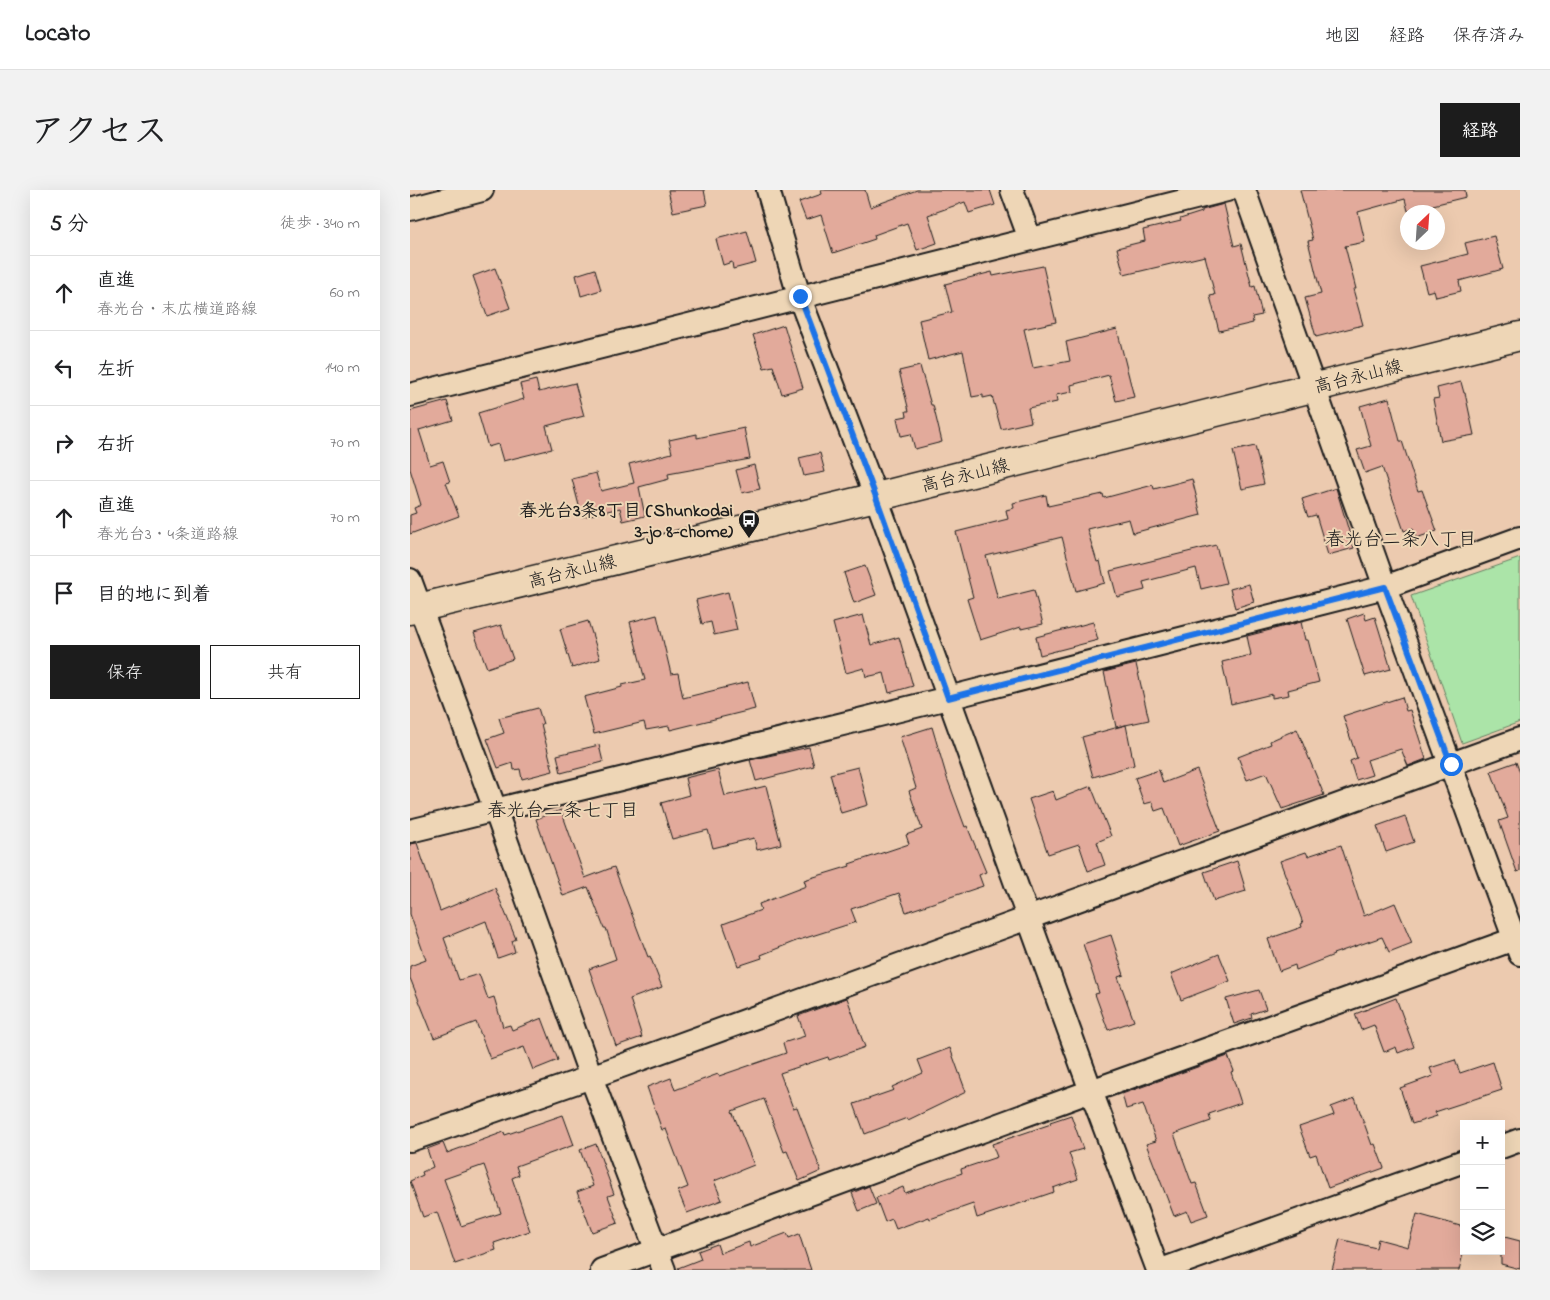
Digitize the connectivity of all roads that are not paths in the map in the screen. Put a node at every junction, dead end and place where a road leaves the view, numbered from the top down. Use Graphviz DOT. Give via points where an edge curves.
graph roads {
  1 [pos="482,190"];
  2 [pos="768,190"];
  3 [pos="1012,190"];
  4 [pos="1227,190"];
  5 [pos="1244,190"];
  6 [pos="410,209"];
  7 [pos="1030,239"];
  8 [pos="800,296"];
  9 [pos="1520,336"];
  10 [pos="1314,387"];
  11 [pos="410,395"];
  12 [pos="876,497"];
  13 [pos="1520,538"];
  14 [pos="410,580"];
  15 [pos="1385,587"];
  16 [pos="415,609"];
  17 [pos="948,698"];
  18 [pos="1520,739"];
  19 [pos="1451,764"];
  20 [pos="495,809"];
  21 [pos="410,831"];
  22 [pos="1029,917"];
  23 [pos="1518,943"];
  24 [pos="591,1078"];
  25 [pos="1091,1091"];
  26 [pos="410,1140"];
  27 [pos="1520,1140"];
  28 [pos="1505,1146"];
  29 [pos="1460,1162"];
  30 [pos="660,1260"];
  31 [pos="602,1270"];
  32 [pos="1160,1270"];
  1 -- 6 [label="street"];
  2 -- 8 [label="street"];
  3 -- 7 [label="street"];
  4 -- 7 [label="street"];
  5 -- 10 [label="street"];
  7 -- 8 [label="street"];
  8 -- 11 [label="street"];
  8 -- 12 [label="street"];
  9 -- 10 [label="street, 高台永山線"];
  10 -- 12 [label="street, 高台永山線"];
  10 -- 15 [label="street"];
  12 -- 16 [label="street, 高台永山線"];
  12 -- 17 [label="street"];
  13 -- 15 [label="street"];
  14 -- 16 [label="street"];
  15 -- 17 [label="street"];
  15 -- 19 [label="street"];
  16 -- 20 [label="street"];
  17 -- 20 [label="street"];
  17 -- 22 [label="street"];
  18 -- 19 [label="street"];
  19 -- 22 [label="street"];
  19 -- 23 [label="street"];
  20 -- 21 [label="street"];
  20 -- 24 [label="street"];
  22 -- 24 [label="street"];
  22 -- 25 [label="street"];
  23 -- 25 [label="street"];
  24 -- 26 [label="street"];
  24 -- 30 [label="street"];
  25 -- 30 [label="street"];
  25 -- 32 [label="street"];
  27 -- 28 [label="street"];
  29 -- 32 [label="street"];
  30 -- 31 [label="street"];
}
